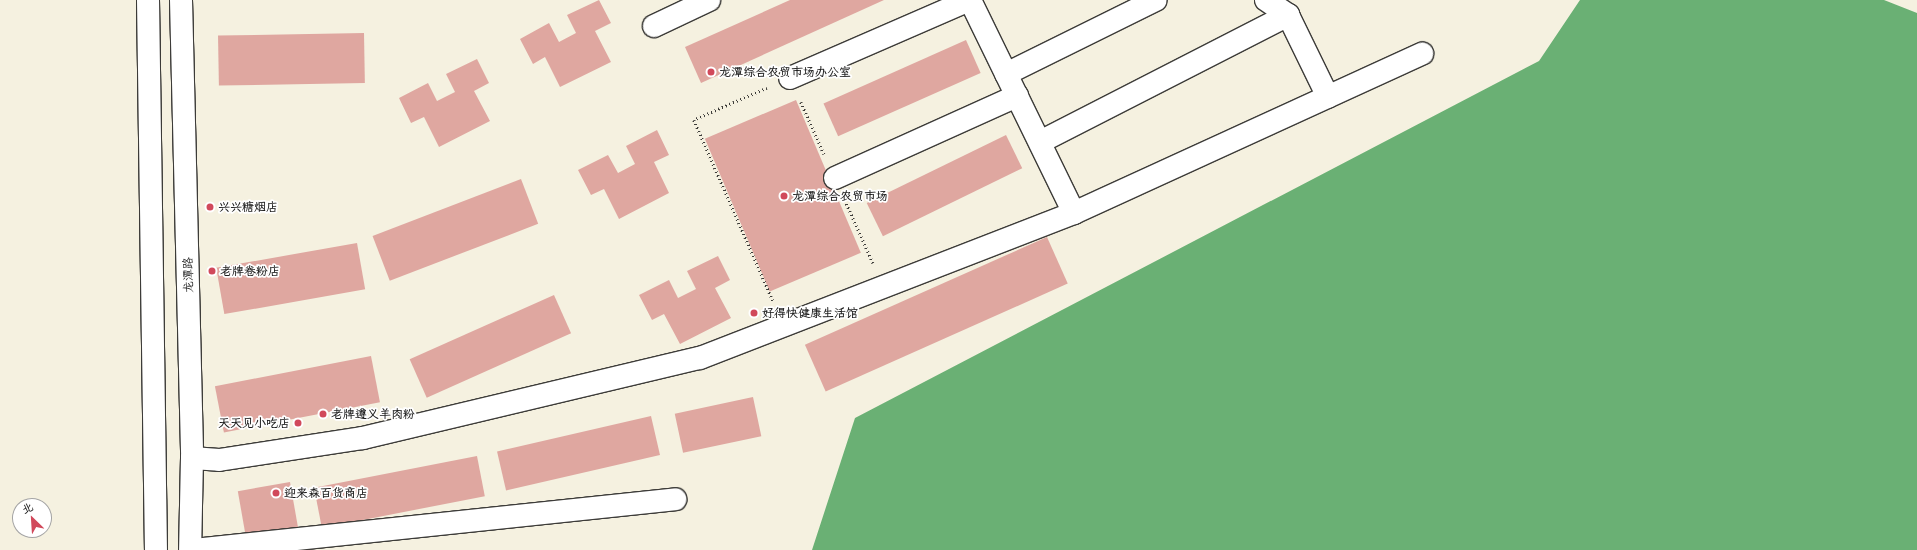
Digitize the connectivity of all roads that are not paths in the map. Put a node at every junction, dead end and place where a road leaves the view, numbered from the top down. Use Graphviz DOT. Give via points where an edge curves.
graph roads {
  1 [pos="148,0"];
  2 [pos="181,0"];
  3 [pos="709,0"];
  4 [pos="969,0"];
  5 [pos="1156,0"];
  6 [pos="1266,0"];
  7 [pos="1288,15"];
  8 [pos="654,26"];
  9 [pos="1422,54"];
  10 [pos="1006,74"];
  11 [pos="790,78"];
  12 [pos="1017,96"];
  13 [pos="1328,97"];
  14 [pos="1040,142"];
  15 [pos="835,178"];
  16 [pos="1074,213"];
  17 [pos="192,458"];
  18 [pos="675,499"];
  19 [pos="156,550"];
  20 [pos="190,550"];
  21 [pos="193,550"];
  1 -- 19 [label="street"];
  2 -- 17 [label="street, 龙潭路"];
  3 -- 8 [label="street"];
  4 -- 10 [label="street"];
  4 -- 11 [label="street"];
  5 -- 10 [label="street"];
  6 -- 7 [label="street"];
  7 -- 13 [label="street"];
  7 -- 14 [label="street"];
  9 -- 13 [label="street"];
  10 -- 12 [label="street"];
  12 -- 14 [label="street"];
  12 -- 15 [label="street"];
  13 -- 16 [label="street"];
  14 -- 16 [label="street"];
  16 -- 17 [label="street" via="700,358 363,438 218,460"];
  17 -- 20 [label="street, 龙潭路"];
  18 -- 21 [label="street"];
}
